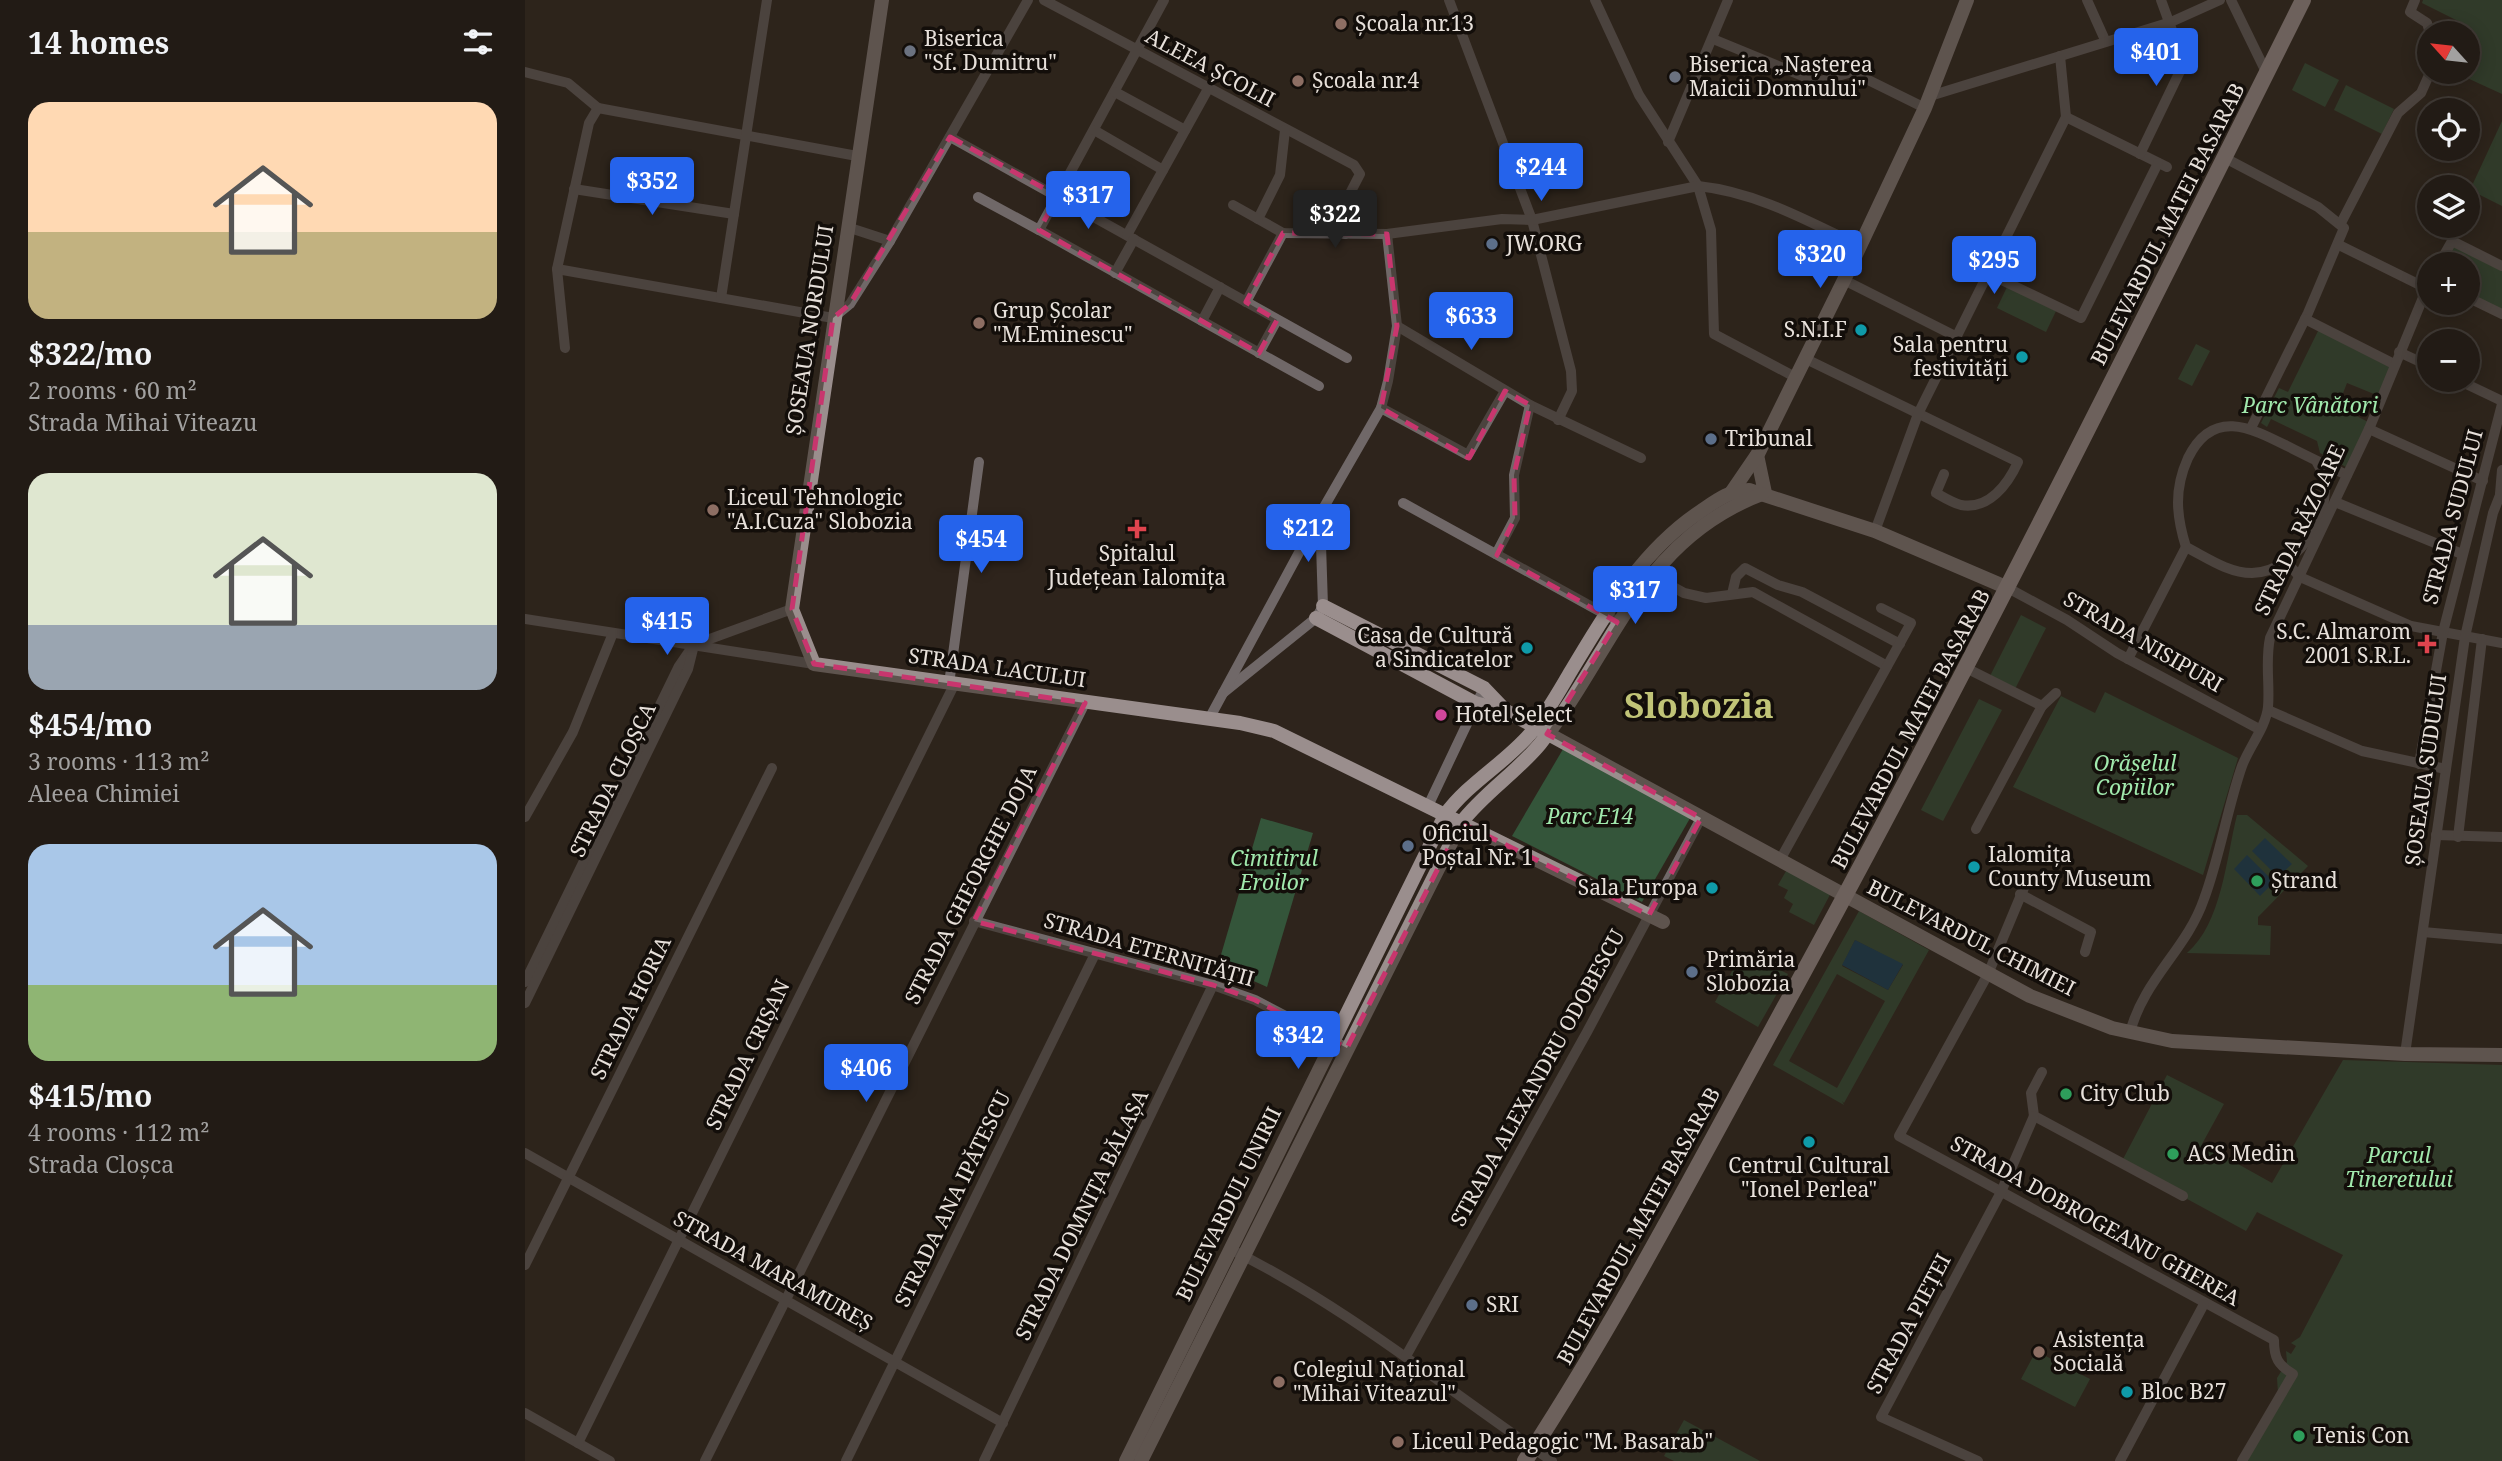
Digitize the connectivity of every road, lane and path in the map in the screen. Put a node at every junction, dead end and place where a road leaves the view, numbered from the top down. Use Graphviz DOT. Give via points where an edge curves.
graph roads {
  1 [pos="767,0"];
  2 [pos="883,0"];
  3 [pos="1028,0"];
  4 [pos="1044,0"];
  5 [pos="1164,0"];
  6 [pos="1449,0"];
  7 [pos="1595,0"];
  8 [pos="1728,0"];
  9 [pos="1967,0"];
  10 [pos="2087,0"];
  11 [pos="2161,0"];
  12 [pos="2220,0"];
  13 [pos="2231,0"];
  14 [pos="2304,0"];
  15 [pos="2415,0"];
  16 [pos="2424,21"];
  17 [pos="2171,22"];
  18 [pos="1713,39"];
  19 [pos="2105,40"];
  20 [pos="1135,50"];
  21 [pos="2060,56"];
  22 [pos="525,72"];
  23 [pos="2267,74"];
  24 [pos="2425,84"];
  25 [pos="1208,89"];
  26 [pos="1115,92"];
  27 [pos="1927,102"];
  28 [pos="599,108"];
  29 [pos="2066,117"];
  30 [pos="1094,130"];
  31 [pos="1185,130"];
  32 [pos="1285,130"];
  33 [pos="747,136"];
  34 [pos="950,137"];
  35 [pos="1668,142"];
  36 [pos="2140,154"];
  37 [pos="857,156"];
  38 [pos="2225,158"];
  39 [pos="1163,170"];
  40 [pos="1698,186"];
  41 [pos="574,189"];
  42 [pos="1058,196"];
  43 [pos="978,197"];
  44 [pos="1233,205"];
  45 [pos="734,214"];
  46 [pos="1258,219"];
  47 [pos="1532,220"];
  48 [pos="2341,223"];
  49 [pos="847,227"];
  50 [pos="1039,230"];
  51 [pos="1283,233"];
  52 [pos="1345,234"];
  53 [pos="1387,234"];
  54 [pos="1131,237"];
  55 [pos="890,241"];
  56 [pos="2339,245"];
  57 [pos="1860,246"];
  58 [pos="2446,252"];
  59 [pos="2474,252"];
  60 [pos="2480,255"];
  61 [pos="2502,266"];
  62 [pos="557,269"];
  63 [pos="1115,273"];
  64 [pos="1987,273"];
  65 [pos="1844,281"];
  66 [pos="2417,281"];
  67 [pos="1220,287"];
  68 [pos="721,298"];
  69 [pos="1245,302"];
  70 [pos="2480,303"];
  71 [pos="2417,311"];
  72 [pos="2502,314"];
  73 [pos="833,318"];
  74 [pos="2305,319"];
  75 [pos="1277,320"];
  76 [pos="1202,321"];
  77 [pos="1397,326"];
  78 [pos="1955,337"];
  79 [pos="565,348"];
  80 [pos="2399,352"];
  81 [pos="1259,353"];
  82 [pos="1347,358"];
  83 [pos="1806,359"];
  84 [pos="2417,360"];
  85 [pos="2394,364"];
  86 [pos="1797,378"];
  87 [pos="1319,386"];
  88 [pos="1505,391"];
  89 [pos="2480,392"];
  90 [pos="2502,403"];
  91 [pos="1530,405"];
  92 [pos="1381,408"];
  93 [pos="1918,414"];
  94 [pos="1558,420"];
  95 [pos="2251,428"];
  96 [pos="2368,429"];
  97 [pos="1757,455"];
  98 [pos="1641,458"];
  99 [pos="2316,461"];
  100 [pos="979,462"];
  101 [pos="2502,470"];
  102 [pos="1944,474"];
  103 [pos="2347,475"];
  104 [pos="2483,481"];
  105 [pos="1731,493"];
  106 [pos="2501,493"];
  107 [pos="1765,494"];
  108 [pos="2335,502"];
  109 [pos="1403,503"];
  110 [pos="1875,531"];
  111 [pos="1302,547"];
  112 [pos="2186,547"];
  113 [pos="1496,554"];
  114 [pos="2462,554"];
  115 [pos="2287,563"];
  116 [pos="1644,571"];
  117 [pos="2300,577"];
  118 [pos="2008,588"];
  119 [pos="1733,594"];
  120 [pos="1881,608"];
  121 [pos="792,609"];
  122 [pos="1320,612"];
  123 [pos="1611,618"];
  124 [pos="526,621"];
  125 [pos="2443,632"];
  126 [pos="613,633"];
  127 [pos="2465,637"];
  128 [pos="2482,639"];
  129 [pos="2502,643"];
  130 [pos="1899,644"];
  131 [pos="694,645"];
  132 [pos="2128,659"];
  133 [pos="814,664"];
  134 [pos="1887,666"];
  135 [pos="1968,669"];
  136 [pos="952,684"];
  137 [pos="1484,688"];
  138 [pos="2056,692"];
  139 [pos="1223,693"];
  140 [pos="1085,702"];
  141 [pos="1475,703"];
  142 [pos="2042,706"];
  143 [pos="1506,710"];
  144 [pos="2268,710"];
  145 [pos="1209,719"];
  146 [pos="2259,729"];
  147 [pos="1541,730"];
  148 [pos="2419,764"];
  149 [pos="772,768"];
  150 [pos="2445,769"];
  151 [pos="1427,806"];
  152 [pos="1445,815"];
  153 [pos="525,817"];
  154 [pos="1701,818"];
  155 [pos="1461,823"];
  156 [pos="1976,829"];
  157 [pos="2436,835"];
  158 [pos="2458,837"];
  159 [pos="2502,837"];
  160 [pos="1780,860"];
  161 [pos="1846,897"];
  162 [pos="1649,915"];
  163 [pos="974,921"];
  164 [pos="1663,922"];
  165 [pos="2423,932"];
  166 [pos="2502,939"];
  167 [pos="2085,952"];
  168 [pos="1095,954"];
  169 [pos="1988,974"];
  170 [pos="525,982"];
  171 [pos="1213,985"];
  172 [pos="525,1003"];
  173 [pos="2130,1033"];
  174 [pos="1332,1041"];
  175 [pos="1347,1048"];
  176 [pos="2405,1054"];
  177 [pos="2502,1055"];
  178 [pos="2042,1072"];
  179 [pos="2034,1116"];
  180 [pos="525,1153"];
  181 [pos="568,1178"];
  182 [pos="2001,1192"];
  183 [pos="2183,1196"];
  184 [pos="678,1240"];
  185 [pos="1237,1252"];
  186 [pos="525,1265"];
  187 [pos="786,1300"];
  188 [pos="2204,1304"];
  189 [pos="1406,1356"];
  190 [pos="894,1362"];
  191 [pos="525,1413"];
  192 [pos="1003,1423"];
  193 [pos="577,1443"];
  194 [pos="1529,1455"];
  195 [pos="610,1461"];
  196 [pos="705,1461"];
  197 [pos="846,1461"];
  198 [pos="984,1461"];
  199 [pos="1126,1461"];
  200 [pos="1141,1461"];
  201 [pos="1552,1461"];
  202 [pos="1978,1461"];
  203 [pos="2120,1461"];
  204 [pos="2242,1461"];
  1 -- 33 [label="street"];
  2 -- 37 [label="street, ȘOSEAUA NORDULUI"];
  3 -- 34 [label="street"];
  4 -- 20 [label="street, ALEEA ȘCOLII"];
  5 -- 20 [label="street"];
  6 -- 47 [label="street"];
  7 -- 35 [label="street" via="1639,95"];
  8 -- 18 [label="street"];
  9 -- 27 [label="street"];
  10 -- 19 [label="street"];
  11 -- 17 [label="street"];
  12 -- 17 [label="street"];
  13 -- 23 [label="street"];
  14 -- 23 [label="main road, BULEVARDUL MATEI BASARAB"];
  15 -- 16 [label="street" via="2410,12"];
  17 -- 19 [label="street"];
  17 -- 36 [label="street" via="2182,54 2182,71"];
  18 -- 27 [label="street" via="1817,82 1852,72"];
  18 -- 35 [label="street"];
  19 -- 21 [label="street"];
  20 -- 25 [label="street, ALEEA ȘCOLII"];
  20 -- 26 [label="street"];
  21 -- 27 [label="street"];
  21 -- 29 [label="street"];
  22 -- 28 [label="street" via="568,83"];
  23 -- 38 [label="main road, BULEVARDUL MATEI BASARAB"];
  24 -- 48 [label="street" via="2398,113"];
  25 -- 31 [label="street"];
  25 -- 32 [label="street, ALEEA ȘCOLII"];
  26 -- 30 [label="street"];
  26 -- 31 [label="street"];
  27 -- 57 [label="street"];
  28 -- 33 [label="street"];
  28 -- 41 [label="street" via="589,123"];
  29 -- 36 [label="street"];
  29 -- 64 [label="street"];
  30 -- 39 [label="street"];
  30 -- 42 [label="street"];
  31 -- 39 [label="street"];
  32 -- 46 [label="street" via="1280,175"];
  32 -- 52 [label="street, ALEEA ȘCOLII" via="1359,169 1344,205"];
  33 -- 37 [label="street"];
  33 -- 45 [label="street"];
  34 -- 42 [label="street"];
  34 -- 55 [label="street"];
  35 -- 40 [label="street"];
  36 -- 64 [label="street" via="2162,165 2081,318"];
  37 -- 49 [label="street, ȘOSEAUA NORDULUI"];
  38 -- 48 [label="street"];
  38 -- 118 [label="main road, BULEVARDUL MATEI BASARAB"];
  39 -- 54 [label="street"];
  40 -- 47 [label="street"];
  40 -- 57 [label="street" via="1723,189 1780,208"];
  40 -- 86 [label="street" via="1711,230 1714,334"];
  41 -- 45 [label="street"];
  41 -- 62 [label="street"];
  42 -- 50 [label="street"];
  42 -- 54 [label="street"];
  43 -- 50 [label="street"];
  44 -- 46 [label="street"];
  45 -- 68 [label="street"];
  46 -- 51 [label="street"];
  47 -- 53 [label="street" via="1502,219"];
  47 -- 94 [label="street" via="1573,381"];
  48 -- 56 [label="street"];
  49 -- 55 [label="street"];
  49 -- 73 [label="street, ȘOSEAUA NORDULUI"];
  50 -- 63 [label="street"];
  51 -- 52 [label="street"];
  51 -- 69 [label="street"];
  52 -- 53 [label="street"];
  53 -- 77 [label="street"];
  54 -- 63 [label="street"];
  54 -- 67 [label="street"];
  55 -- 73 [label="street" via="850,304"];
  56 -- 66 [label="street, STRADA RĂZOARE"];
  56 -- 74 [label="street"];
  57 -- 65 [label="street"];
  58 -- 59 [label="street" via="2452,241"];
  60 -- 61 [label="street"];
  62 -- 68 [label="street"];
  62 -- 79 [label="street"];
  63 -- 76 [label="street"];
  64 -- 78 [label="street"];
  65 -- 78 [label="street"];
  65 -- 83 [label="street"];
  67 -- 69 [label="street"];
  67 -- 76 [label="street"];
  68 -- 73 [label="street"];
  69 -- 75 [label="street"];
  70 -- 72 [label="street"];
  71 -- 80 [label="street, STRADA RĂZOARE"];
  73 -- 121 [label="street, ȘOSEAUA NORDULUI"];
  74 -- 85 [label="street"];
  74 -- 95 [label="street"];
  75 -- 81 [label="street"];
  75 -- 82 [label="street"];
  76 -- 81 [label="street"];
  77 -- 88 [label="street"];
  77 -- 92 [label="street"];
  78 -- 93 [label="street"];
  80 -- 84 [label="street"];
  80 -- 85 [label="street, STRADA RĂZOARE"];
  81 -- 87 [label="street"];
  83 -- 86 [label="street"];
  83 -- 93 [label="street"];
  85 -- 96 [label="street, STRADA RĂZOARE"];
  86 -- 97 [label="street"];
  88 -- 91 [label="street"];
  88 -- 92 [label="street" via="1468,455"];
  89 -- 90 [label="street"];
  90 -- 104 [label="street, STRADA SUDULUI"];
  91 -- 94 [label="street"];
  91 -- 113 [label="street" via="1514,475 1515,518"];
  92 -- 122 [label="street" via="1320,514"];
  93 -- 102 [label="street" via="2018,462 2009,482 1990,499 1962,505 1936,493"];
  93 -- 110 [label="street"];
  94 -- 98 [label="street"];
  95 -- 99 [label="street"];
  95 -- 112 [label="street" via="2221,427 2207,433 2192,450 2178,482 2178,511"];
  96 -- 103 [label="street, STRADA RĂZOARE"];
  96 -- 104 [label="street"];
  97 -- 105 [label="street"];
  97 -- 107 [label="street"];
  99 -- 103 [label="street"];
  99 -- 115 [label="street" via="2326,482 2325,500 2302,548"];
  100 -- 136 [label="street, STRADA CRIȘAN"];
  101 -- 106 [label="street, ȘOSEAUA SUDULUI"];
  103 -- 108 [label="street, STRADA RĂZOARE"];
  104 -- 114 [label="street, STRADA SUDULUI"];
  105 -- 107 [label="street" via="1749,490"];
  105 -- 116 [label="street" via="1678,528"];
  106 -- 127 [label="street, ȘOSEAUA SUDULUI"];
  107 -- 110 [label="street"];
  107 -- 116 [label="street" via="1734,506 1699,528"];
  108 -- 114 [label="street"];
  108 -- 117 [label="street, STRADA RĂZOARE"];
  109 -- 113 [label="street"];
  110 -- 118 [label="street"];
  111 -- 139 [label="street"];
  112 -- 115 [label="street" via="2236,571 2264,571"];
  112 -- 132 [label="street"];
  113 -- 123 [label="street"];
  114 -- 125 [label="street, STRADA SUDULUI"];
  115 -- 117 [label="street"];
  116 -- 119 [label="street" via="1684,593 1706,598"];
  116 -- 123 [label="street"];
  117 -- 125 [label="street" via="2411,626"];
  117 -- 144 [label="street, STRADA RĂZOARE" via="2270,638"];
  118 -- 132 [label="street, STRADA NISIPURI"];
  118 -- 135 [label="main road, BULEVARDUL MATEI BASARAB"];
  119 -- 130 [label="street" via="1745,568 1802,592"];
  119 -- 134 [label="street" via="1753,592"];
  120 -- 130 [label="street" via="1911,623"];
  121 -- 131 [label="street"];
  121 -- 133 [label="street, ȘOSEAUA NORDULUI"];
  122 -- 137 [label="street, BULEVARDUL CHIMIEI"];
  122 -- 139 [label="street"];
  122 -- 141 [label="street, BULEVARDUL CHIMIEI"];
  123 -- 147 [label="street"];
  124 -- 126 [label="street, STRADA LACULUI"];
  125 -- 127 [label="street"];
  125 -- 148 [label="street, STRADA SUDULUI"];
  126 -- 131 [label="street, STRADA LACULUI"];
  126 -- 153 [label="street" via="573,732"];
  127 -- 128 [label="street"];
  127 -- 150 [label="street, ȘOSEAUA SUDULUI"];
  128 -- 129 [label="street"];
  128 -- 158 [label="street"];
  130 -- 134 [label="street"];
  131 -- 133 [label="street, STRADA LACULUI"];
  131 -- 170 [label="street, STRADA CLOȘCA" via="679,666"];
  131 -- 172 [label="street, STRADA CLOȘCA" via="688,669"];
  132 -- 146 [label="street, STRADA NISIPURI"];
  133 -- 136 [label="street, STRADA LACULUI"];
  134 -- 160 [label="street"];
  135 -- 142 [label="street"];
  135 -- 161 [label="main road, BULEVARDUL MATEI BASARAB"];
  136 -- 140 [label="street, STRADA LACULUI"];
  136 -- 184 [label="street, STRADA CRIȘAN"];
  137 -- 141 [label="street"];
  137 -- 143 [label="street, BULEVARDUL CHIMIEI"];
  138 -- 142 [label="street"];
  139 -- 145 [label="street"];
  140 -- 145 [label="street, STRADA LACULUI"];
  140 -- 163 [label="street, STRADA GHEORGHE DOJA"];
  141 -- 143 [label="street, BULEVARDUL CHIMIEI"];
  141 -- 151 [label="street"];
  142 -- 156 [label="street"];
  143 -- 147 [label="street, BULEVARDUL CHIMIEI"];
  144 -- 146 [label="street, STRADA RĂZOARE"];
  144 -- 148 [label="street" via="2362,751"];
  145 -- 151 [label="street, STRADA LACULUI" via="1247,724 1293,738"];
  146 -- 173 [label="street, STRADA RĂZOARE" via="2232,794 2205,898 2190,934 2146,991"];
  147 -- 152 [label="street, BULEVARDUL UNIRII" via="1460,796"];
  147 -- 154 [label="street, BULEVARDUL CHIMIEI"];
  147 -- 155 [label="street, BULEVARDUL UNIRII"];
  148 -- 150 [label="street"];
  149 -- 181 [label="street, STRADA HORIA"];
  150 -- 157 [label="street, ȘOSEAUA SUDULUI"];
  151 -- 152 [label="street, STRADA LACULUI"];
  152 -- 155 [label="street, STRADA LACULUI"];
  152 -- 174 [label="street, BULEVARDUL UNIRII"];
  154 -- 160 [label="street, BULEVARDUL CHIMIEI"];
  154 -- 162 [label="street, STRADA ALEXANDRU ODOBESCU"];
  155 -- 162 [label="street, STRADA LACULUI"];
  155 -- 175 [label="street, BULEVARDUL UNIRII"];
  157 -- 158 [label="street"];
  157 -- 165 [label="street, ȘOSEAUA SUDULUI"];
  158 -- 159 [label="street"];
  160 -- 161 [label="street, BULEVARDUL CHIMIEI"];
  161 -- 169 [label="street, BULEVARDUL CHIMIEI"];
  161 -- 194 [label="main road, BULEVARDUL MATEI BASARAB" via="1615,1315"];
  162 -- 164 [label="street, STRADA LACULUI"];
  162 -- 189 [label="street, STRADA ALEXANDRU ODOBESCU"];
  163 -- 168 [label="street, STRADA ETERNITĂȚII"];
  163 -- 187 [label="street, STRADA GHEORGHE DOJA"];
  165 -- 166 [label="street"];
  165 -- 176 [label="street, ȘOSEAUA SUDULUI"];
  167 -- 169 [label="street" via="2091,932 2023,888"];
  168 -- 171 [label="street, STRADA ETERNITĂȚII"];
  168 -- 190 [label="street, STRADA ANA IPĂTESCU"];
  169 -- 173 [label="street, BULEVARDUL CHIMIEI" via="2052,1006"];
  169 -- 182 [label="street, STRADA DOBROGEANU GHEREA" via="1899,1136"];
  171 -- 174 [label="street, STRADA ETERNITĂȚII" via="1255,1000"];
  171 -- 192 [label="street, STRADA DOMNIȚA BĂLAȘA"];
  173 -- 176 [label="street, BULEVARDUL CHIMIEI" via="2172,1041"];
  174 -- 175 [label="street, STRADA ETERNITĂȚII"];
  174 -- 185 [label="street, BULEVARDUL UNIRII"];
  175 -- 185 [label="street, BULEVARDUL UNIRII"];
  176 -- 177 [label="street, BULEVARDUL CHIMIEI"];
  178 -- 179 [label="street" via="2031,1093"];
  179 -- 182 [label="street"];
  179 -- 183 [label="street"];
  180 -- 181 [label="street, STRADA MARAMUREȘ"];
  181 -- 184 [label="street, STRADA MARAMUREȘ"];
  181 -- 186 [label="street, STRADA HORIA"];
  182 -- 188 [label="street, STRADA DOBROGEANU GHEREA"];
  182 -- 202 [label="street, STRADA PIEȚEI" via="1881,1417"];
  184 -- 187 [label="street, STRADA MARAMUREȘ"];
  184 -- 193 [label="street, STRADA CRIȘAN"];
  185 -- 189 [label="street" via="1286,1277"];
  185 -- 199 [label="street, BULEVARDUL UNIRII"];
  185 -- 200 [label="street, BULEVARDUL UNIRII"];
  187 -- 190 [label="street, STRADA MARAMUREȘ"];
  187 -- 196 [label="street, STRADA GHEORGHE DOJA"];
  188 -- 203 [label="street"];
  188 -- 204 [label="street, STRADA DOBROGEANU GHEREA" via="2274,1340 2280,1366 2293,1374"];
  189 -- 194 [label="street"];
  190 -- 192 [label="street, STRADA MARAMUREȘ"];
  190 -- 197 [label="street, STRADA ANA IPĂTESCU"];
  191 -- 193 [label="street"];
  192 -- 198 [label="street, STRADA DOMNIȚA BĂLAȘA"];
  193 -- 195 [label="street"];
  194 -- 201 [label="street"];
}
